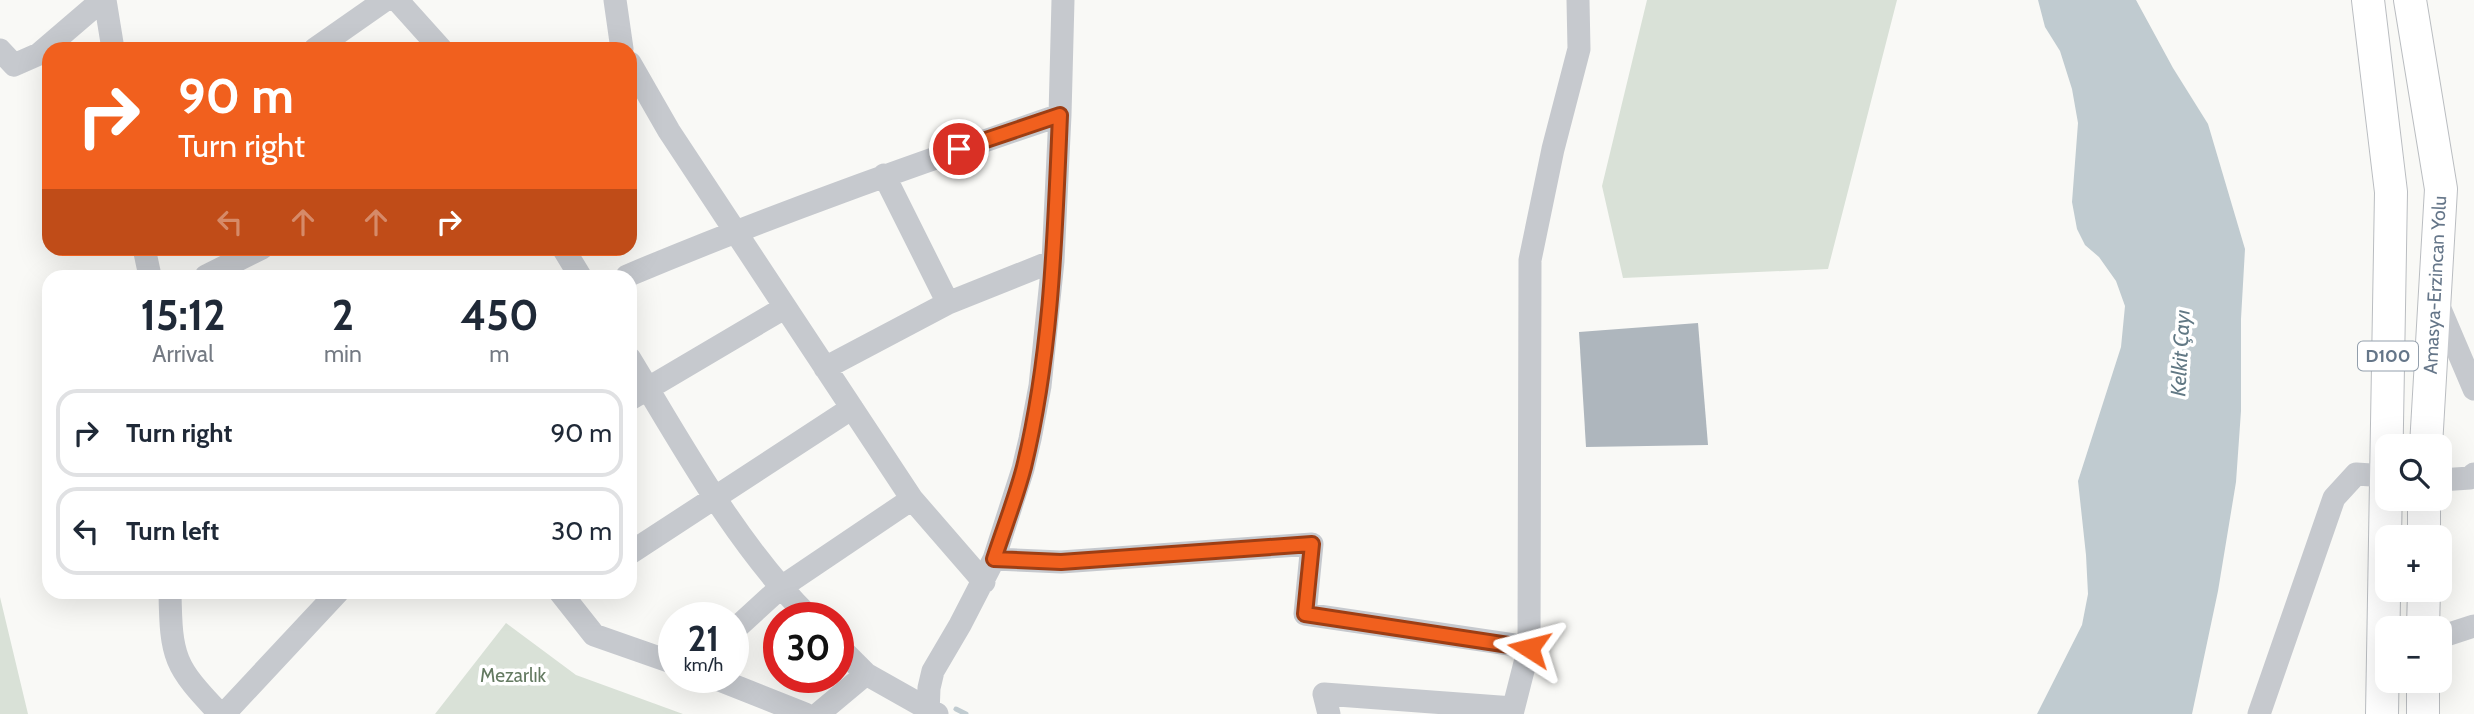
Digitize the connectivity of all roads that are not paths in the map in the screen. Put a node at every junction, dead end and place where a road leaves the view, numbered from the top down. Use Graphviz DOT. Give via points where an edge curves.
graph roads {
  1 [pos="104,0"];
  2 [pos="385,0"];
  3 [pos="397,0"];
  4 [pos="615,0"];
  5 [pos="1063,0"];
  6 [pos="1578,0"];
  7 [pos="2368,0"];
  8 [pos="2410,0"];
  9 [pos="53,42"];
  10 [pos="112,42"];
  11 [pos="325,42"];
  12 [pos="435,42"];
  13 [pos="621,42"];
  14 [pos="0,50"];
  15 [pos="42,52"];
  16 [pos="637,75"];
  17 [pos="1060,115"];
  18 [pos="884,175"];
  19 [pos="734,230"];
  20 [pos="246,256"];
  21 [pos="1053,261"];
  22 [pos="217,270"];
  23 [pos="637,272"];
  24 [pos="2435,297"];
  25 [pos="948,303"];
  26 [pos="784,307"];
  27 [pos="825,368"];
  28 [pos="2474,389"];
  29 [pos="639,394"];
  30 [pos="852,408"];
  31 [pos="2388,434"];
  32 [pos="2427,434"];
  33 [pos="2474,474"];
  34 [pos="2375,475"];
  35 [pos="2452,479"];
  36 [pos="716,498"];
  37 [pos="912,499"];
  38 [pos="2386,511"];
  39 [pos="637,549"];
  40 [pos="994,559"];
  41 [pos="984,582"];
  42 [pos="780,588"];
  43 [pos="170,599"];
  44 [pos="331,599"];
  45 [pos="568,599"];
  46 [pos="794,602"];
  47 [pos="749,616"];
  48 [pos="2474,626"];
  49 [pos="2452,633"];
  50 [pos="1529,648"];
  51 [pos="658,657"];
  52 [pos="854,662"];
  53 [pos="866,674"];
  54 [pos="749,692"];
  55 [pos="2423,693"];
  56 [pos="1513,711"];
  57 [pos="931,712"];
  58 [pos="222,714"];
  59 [pos="805,714"];
  60 [pos="818,714"];
  61 [pos="1329,714"];
  62 [pos="2259,714"];
  63 [pos="2382,714"];
  64 [pos="2423,714"];
  1 -- 9 [label="street"];
  1 -- 10 [label="street"];
  2 -- 11 [label="street"];
  3 -- 12 [label="street"];
  4 -- 13 [label="street"];
  5 -- 17 [label="street"];
  6 -- 50 [label="street" via="1579,48 1530,260"];
  7 -- 31 [label="highway, D100" via="2391,192"];
  8 -- 24 [label="highway, Amasya-Erzincan Yolu / D100" via="2441,189"];
  14 -- 15 [label="street" via="14,65"];
  16 -- 19 [label="street"];
  17 -- 18 [label="street"];
  17 -- 21 [label="street"];
  18 -- 19 [label="street"];
  18 -- 25 [label="street"];
  19 -- 23 [label="street"];
  19 -- 26 [label="street"];
  20 -- 22 [label="street"];
  21 -- 25 [label="street"];
  21 -- 40 [label="street" via="1030,439"];
  24 -- 28 [label="street"];
  24 -- 32 [label="highway, Amasya-Erzincan Yolu / D100"];
  25 -- 27 [label="street"];
  26 -- 27 [label="street"];
  26 -- 29 [label="street"];
  27 -- 30 [label="street"];
  29 -- 36 [label="street"];
  30 -- 36 [label="street"];
  30 -- 37 [label="street"];
  33 -- 35 [label="street"];
  34 -- 62 [label="street" via="2356,474 2334,498"];
  36 -- 39 [label="street"];
  36 -- 42 [label="street"];
  37 -- 41 [label="street"];
  37 -- 42 [label="street"];
  38 -- 63 [label="highway, D100"];
  40 -- 41 [label="street"];
  40 -- 50 [label="street" via="1061,562 1312,544 1305,614"];
  41 -- 57 [label="street" via="933,671"];
  42 -- 46 [label="street"];
  42 -- 47 [label="street"];
  43 -- 58 [label="street" via="170,635 180,668"];
  44 -- 58 [label="street"];
  45 -- 51 [label="street" via="594,635"];
  48 -- 49 [label="street"];
  50 -- 56 [label="street"];
  52 -- 53 [label="street"];
  53 -- 57 [label="street"];
  53 -- 60 [label="street"];
  54 -- 59 [label="street"];
  55 -- 64 [label="highway"];
  56 -- 61 [label="street" via="1324,694"];
}
